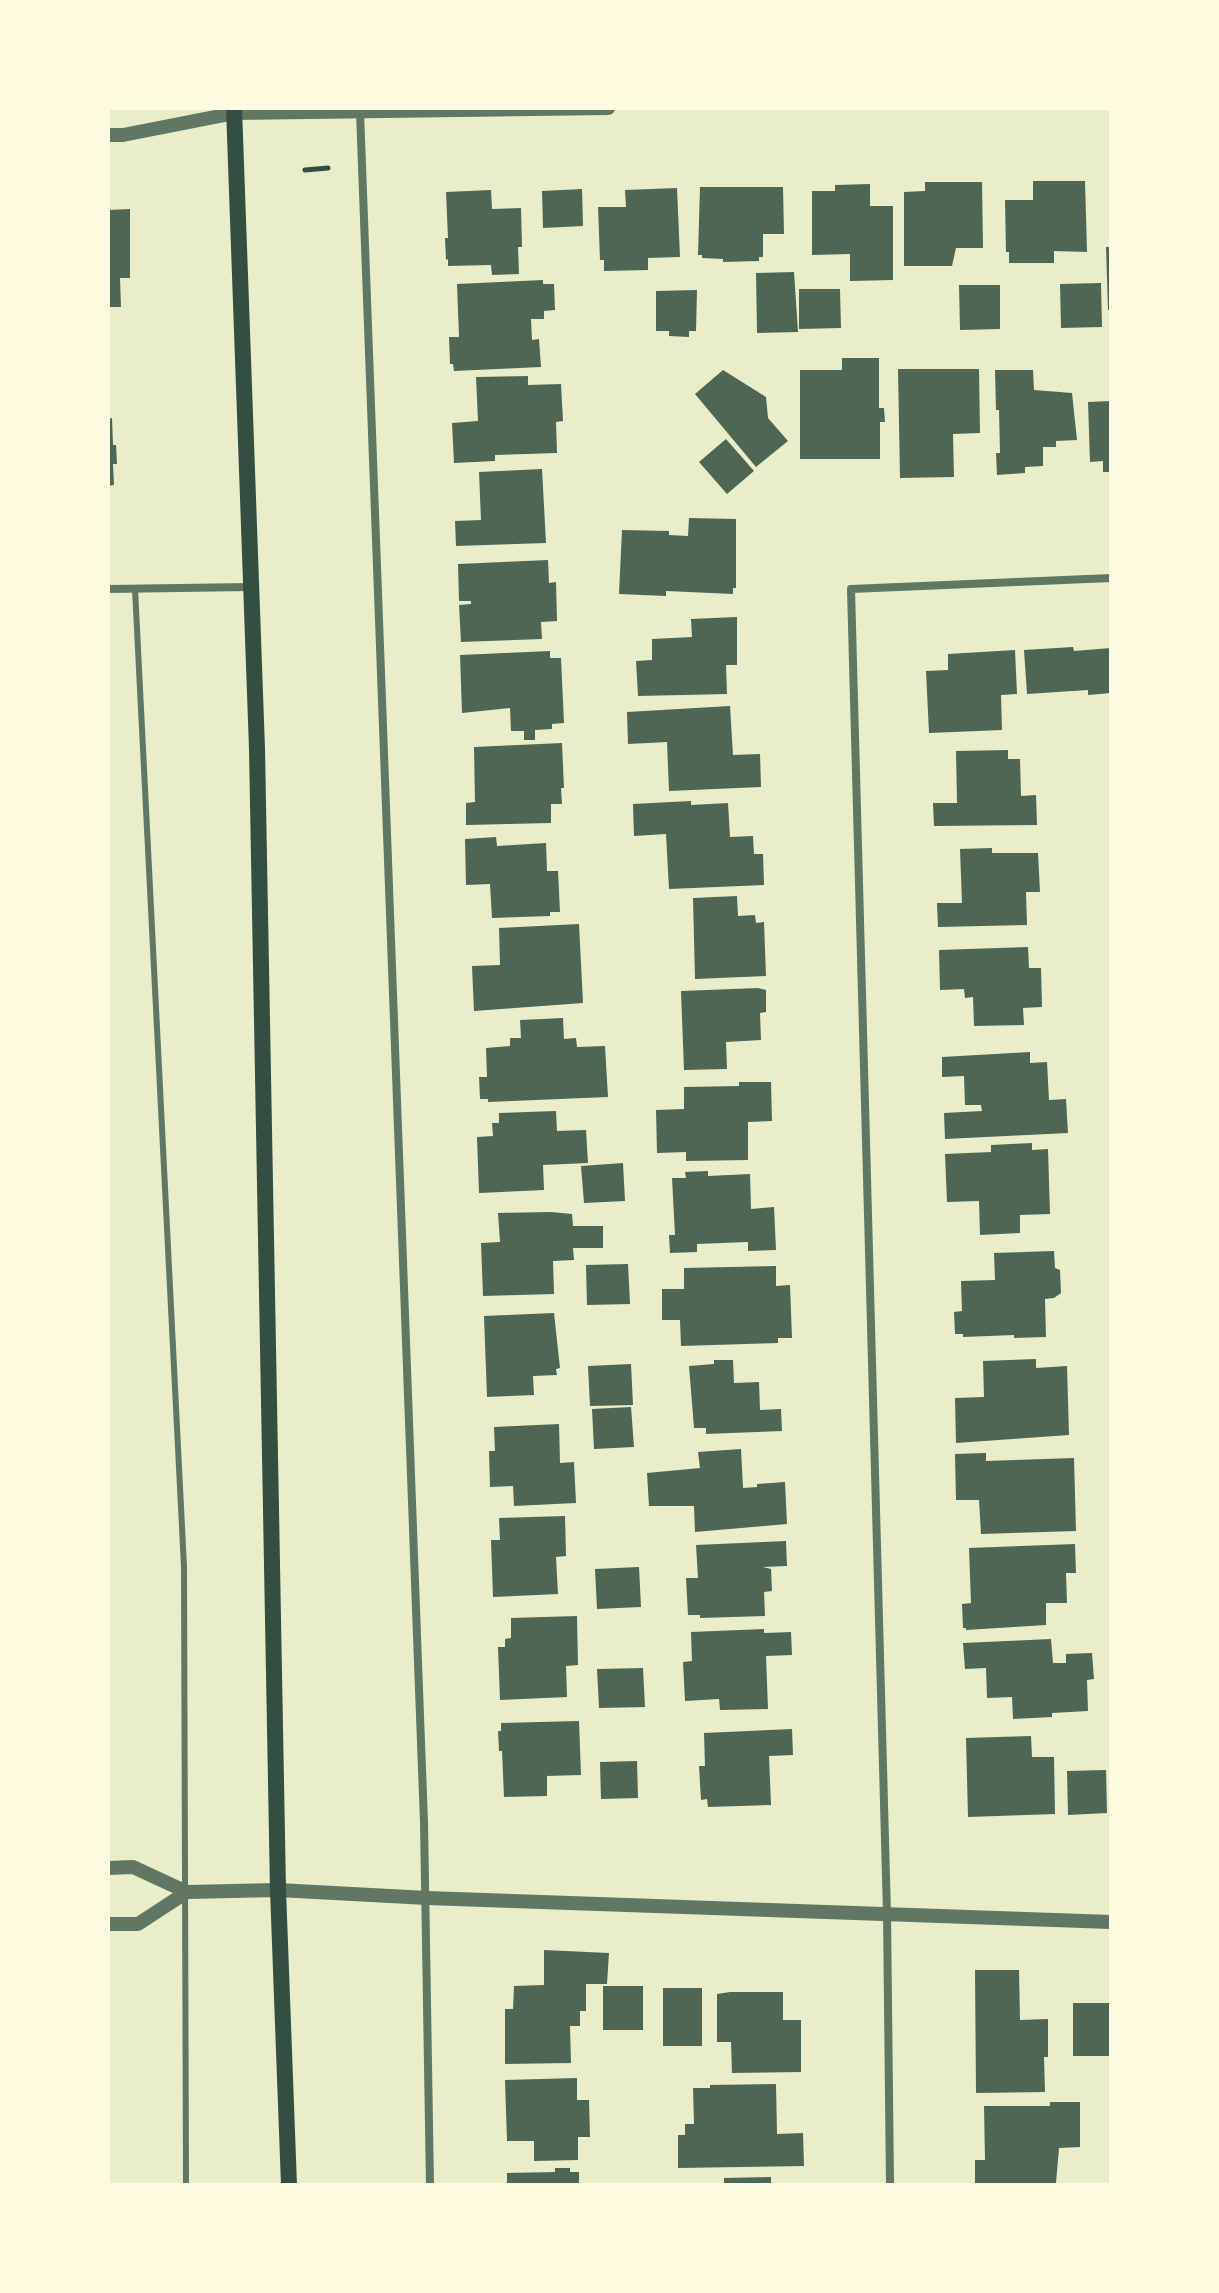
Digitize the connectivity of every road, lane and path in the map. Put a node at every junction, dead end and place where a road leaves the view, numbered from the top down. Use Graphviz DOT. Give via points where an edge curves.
graph roads {
  1 [pos="217,108"];
  2 [pos="608,108"];
  3 [pos="234,111"];
  4 [pos="360,112"];
  5 [pos="108,135"];
  6 [pos="328,168"];
  7 [pos="305,170"];
  8 [pos="1111,578"];
  9 [pos="251,587"];
  10 [pos="108,589"];
  11 [pos="135,589"];
  12 [pos="108,1868"];
  13 [pos="278,1890"];
  14 [pos="187,1892"];
  15 [pos="427,1898"];
  16 [pos="887,1913"];
  17 [pos="1111,1922"];
  18 [pos="108,1924"];
  19 [pos="186,2185"];
  20 [pos="289,2185"];
  21 [pos="430,2185"];
  22 [pos="890,2185"];
  1 -- 3 [label="street"];
  2 -- 4 [label="street"];
  3 -- 4 [label="street"];
  3 -- 5 [label="street"];
  3 -- 9 [label="main road"];
  4 -- 15 [label="street"];
  6 -- 7 [label="path"];
  8 -- 16 [label="street" via="851,589"];
  9 -- 11 [label="street"];
  9 -- 13 [label="main road"];
  10 -- 11 [label="street"];
  11 -- 14 [label="lane" via="184,1567"];
  12 -- 14 [label="street" via="133,1867"];
  13 -- 14 [label="street"];
  13 -- 15 [label="street"];
  13 -- 20 [label="main road"];
  14 -- 18 [label="street" via="138,1924"];
  14 -- 19 [label="lane"];
  15 -- 16 [label="street"];
  15 -- 21 [label="street"];
  16 -- 17 [label="street"];
  16 -- 22 [label="street"];
}
